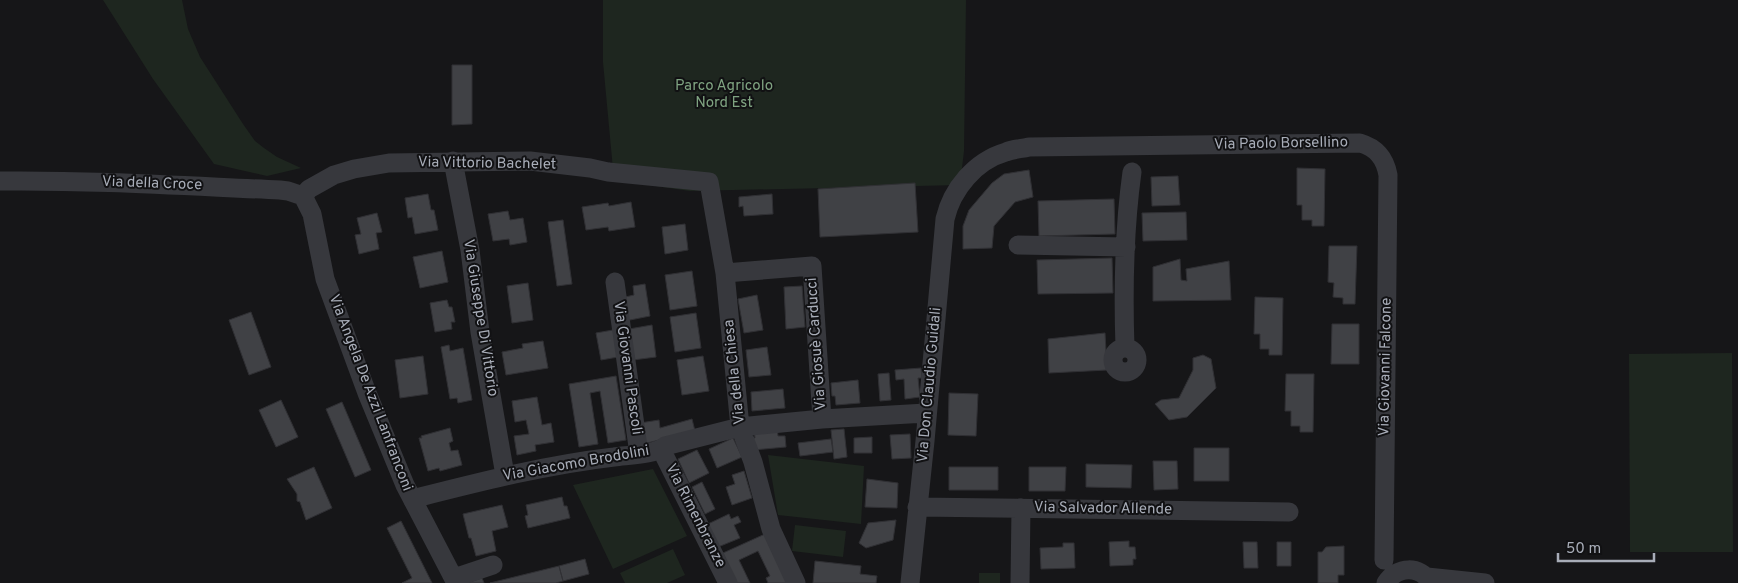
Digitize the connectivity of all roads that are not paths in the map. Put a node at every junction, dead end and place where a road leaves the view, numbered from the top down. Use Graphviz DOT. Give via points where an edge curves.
graph roads {
  1 [pos="1135,146"];
  2 [pos="1157,146"];
  3 [pos="453,161"];
  4 [pos="1132,172"];
  5 [pos="1388,175"];
  6 [pos="0,181"];
  7 [pos="709,182"];
  8 [pos="957,189"];
  9 [pos="303,196"];
  10 [pos="1018,245"];
  11 [pos="1126,247"];
  12 [pos="725,273"];
  13 [pos="615,282"];
  14 [pos="1125,348"];
  15 [pos="926,413"];
  16 [pos="822,419"];
  17 [pos="740,427"];
  18 [pos="661,449"];
  19 [pos="639,454"];
  20 [pos="505,475"];
  21 [pos="412,499"];
  22 [pos="918,507"];
  23 [pos="1021,508"];
  24 [pos="1289,512"];
  25 [pos="493,565"];
  26 [pos="1388,574"];
  27 [pos="1429,580"];
  28 [pos="455,581"];
  29 [pos="728,583"];
  30 [pos="796,583"];
  31 [pos="910,583"];
  32 [pos="1020,583"];
  33 [pos="1485,583"];
  1 -- 2 [label="street, Via Paolo Borsellino"];
  1 -- 4 [label="street"];
  1 -- 8 [label="street, Via Paolo Borsellino" via="1029,147 1005,152 983,163"];
  2 -- 4 [label="street"];
  2 -- 5 [label="street, Via Paolo Borsellino" via="1360,143 1376,150 1385,162"];
  3 -- 7 [label="street, Via Vittorio Bachelet" via="530,161"];
  3 -- 9 [label="street, Via Vittorio Bachelet" via="389,163 354,169 325,179"];
  3 -- 20 [label="street, Via Giuseppe Di Vittorio"];
  4 -- 11 [label="street"];
  5 -- 26 [label="street, Via Giovanni Falcone"];
  6 -- 9 [label="street, Via della Croce" via="193,185 280,190"];
  7 -- 12 [label="street, Via della Chiesa"];
  8 -- 15 [label="street, Via Don Claudio Guidali" via="944,219"];
  9 -- 21 [label="street, Via Angela De Azzi Lanfranconi" via="312,214 323,271 357,370"];
  10 -- 11 [label="street"];
  11 -- 14 [label="street" via="1123,297"];
  12 -- 16 [label="street, Via Giosuè Carducci" via="812,266"];
  12 -- 17 [label="street, Via della Chiesa"];
  13 -- 19 [label="street, Via Giovanni Pascoli"];
  15 -- 16 [label="street, Via Giacomo Brodolini"];
  15 -- 22 [label="street, Via Don Claudio Guidali"];
  16 -- 17 [label="street, Via Giacomo Brodolini"];
  17 -- 18 [label="street, Via Giacomo Brodolini"];
  17 -- 30 [label="street, Via della Chiesa" via="772,529"];
  18 -- 19 [label="street, Via Giacomo Brodolini"];
  18 -- 29 [label="street, Via Rimenbranze"];
  19 -- 20 [label="street, Via Giacomo Brodolini" via="577,461"];
  20 -- 21 [label="street, Via Giacomo Brodolini"];
  21 -- 28 [label="street, Via Angela De Azzi Lanfranconi"];
  22 -- 23 [label="street, Via Salvador Allende"];
  22 -- 31 [label="street, Via Don Claudio Guidali"];
  23 -- 24 [label="street, Via Salvador Allende"];
  23 -- 32 [label="street"];
  25 -- 28 [label="street"];
  26 -- 27 [label="street" via="1413,570"];
  27 -- 33 [label="street"];
}
